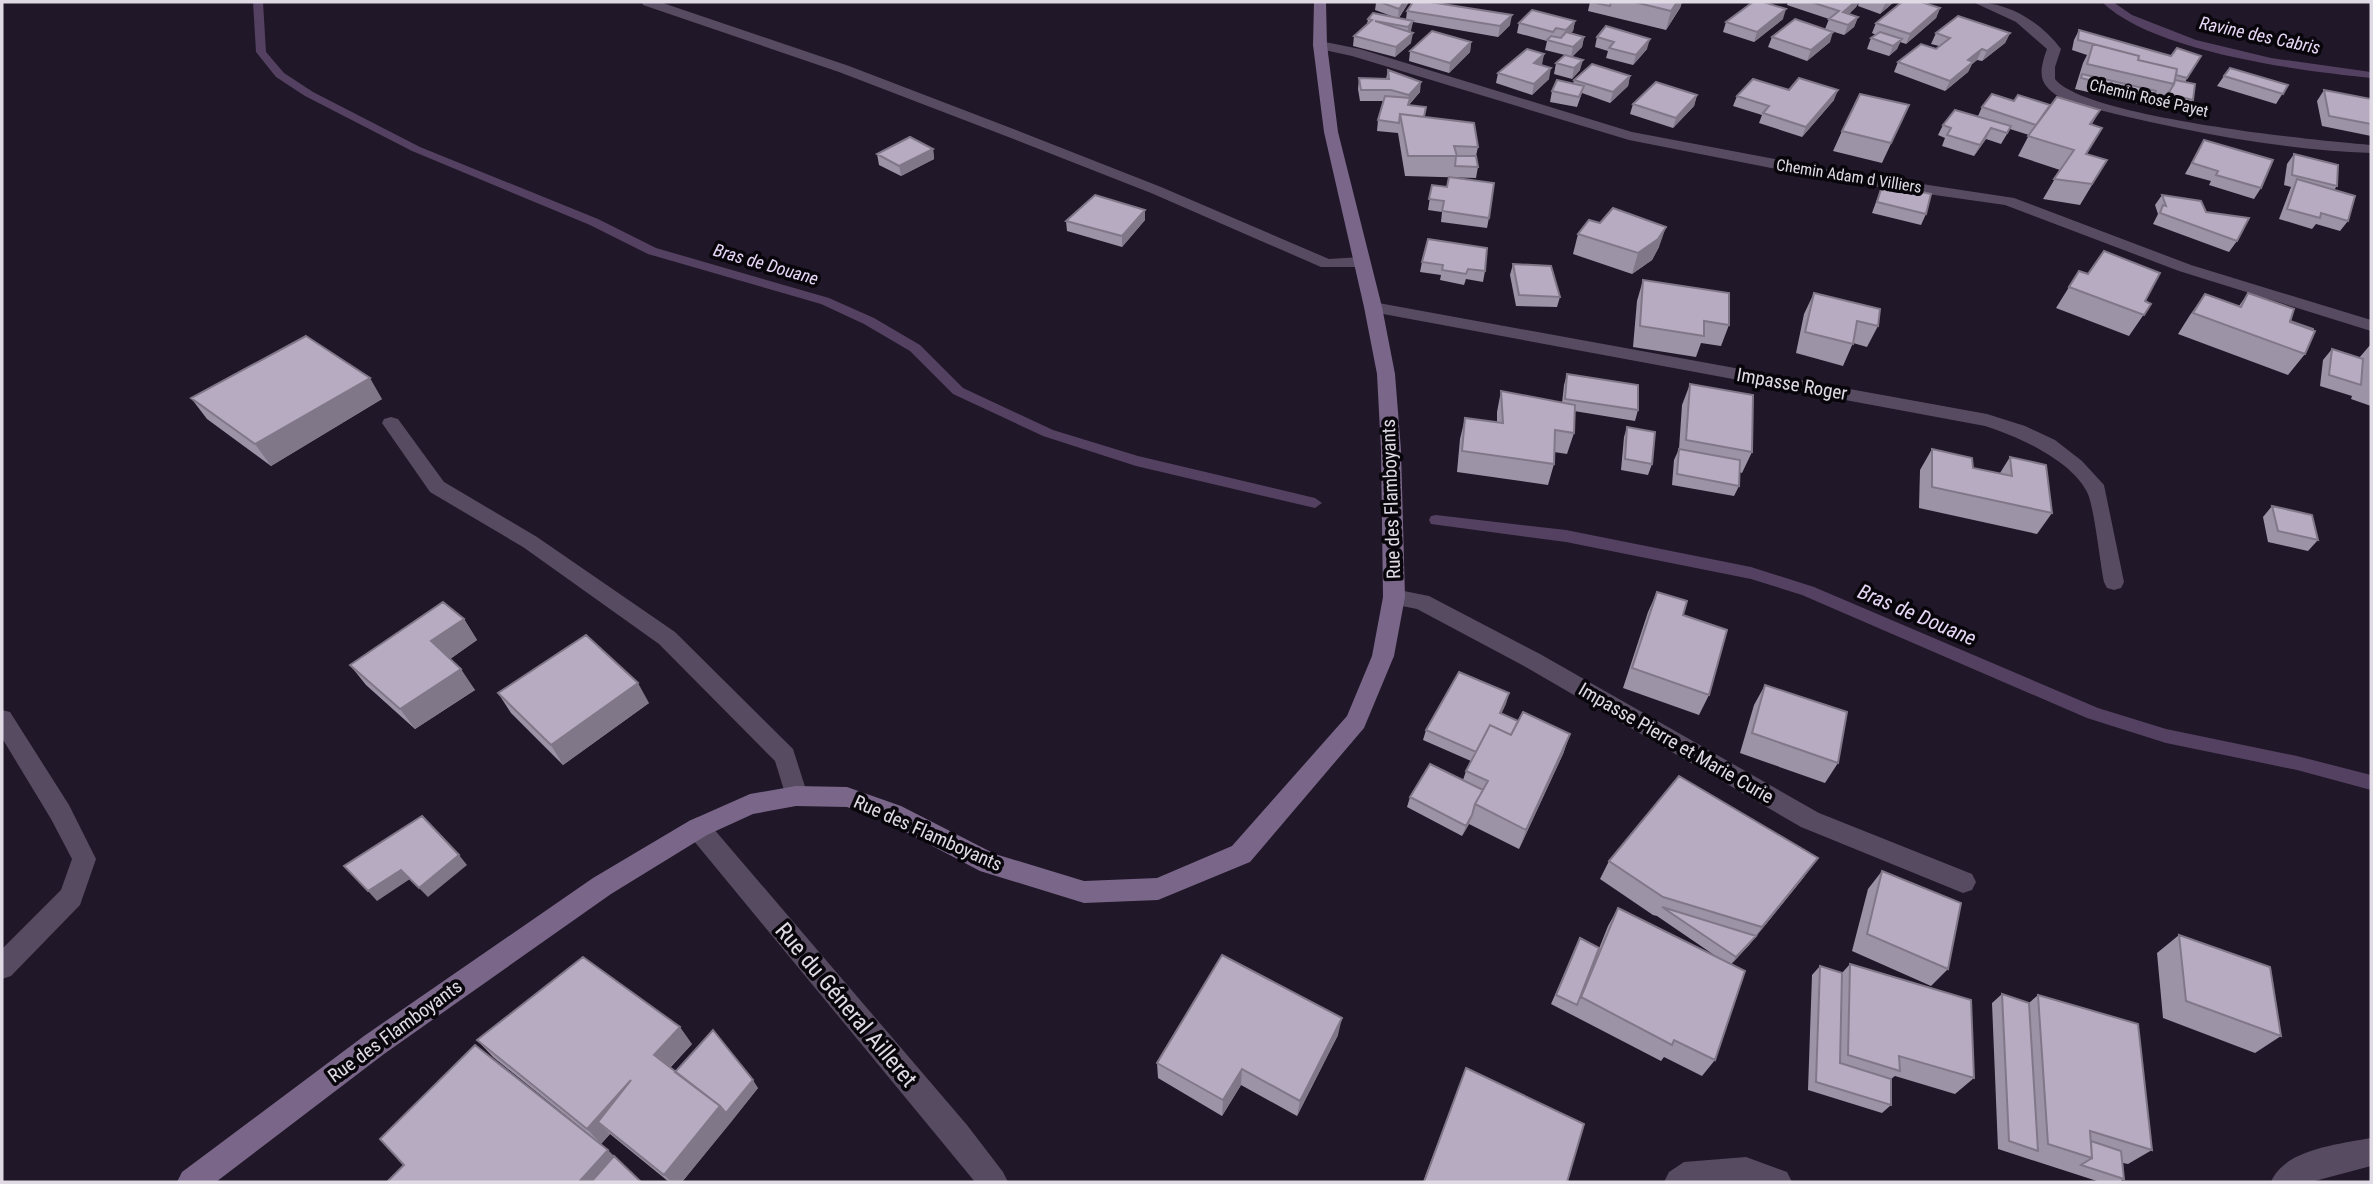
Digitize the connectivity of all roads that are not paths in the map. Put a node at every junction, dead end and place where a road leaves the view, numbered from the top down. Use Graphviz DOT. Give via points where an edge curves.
graph roads {
  1 [pos="648,2"];
  2 [pos="1320,2"];
  3 [pos="1979,2"];
  4 [pos="1320,44"];
  5 [pos="2371,149"];
  6 [pos="1361,262"];
  7 [pos="1373,306"];
  8 [pos="2371,326"];
  9 [pos="391,423"];
  10 [pos="2114,582"];
  11 [pos="1394,597"];
  12 [pos="2,719"];
  13 [pos="796,796"];
  14 [pos="698,828"];
  15 [pos="1963,882"];
  16 [pos="2,967"];
  17 [pos="2371,1152"];
  18 [pos="192,1182"];
  19 [pos="993,1182"];
  20 [pos="1678,1182"];
  21 [pos="1777,1182"];
  22 [pos="2286,1182"];
  1 -- 6 [label="street" via="993,125 1327,264"];
  2 -- 4 [label="main road, Rue des Flamboyants"];
  3 -- 5 [label="street, Chemin Rosé Payet" via="2025,21 2042,34 2053,49 2045,71 2048,80 2073,99 2213,131 2319,147"];
  4 -- 6 [label="main road, Rue des Flamboyants" via="1331,132"];
  4 -- 8 [label="street, Chemin Adam d Villiers" via="1629,136 1843,177 2008,201 2185,268"];
  6 -- 7 [label="main road, Rue des Flamboyants"];
  7 -- 10 [label="street, Impasse Roger" via="1987,420 2018,430 2048,444 2097,490"];
  7 -- 11 [label="main road, Rue des Flamboyants" via="1386,374"];
  9 -- 13 [label="street" via="437,487 530,542 667,638 785,756"];
  11 -- 13 [label="main road, Rue des Flamboyants" via="1383,656 1356,721 1241,854 1158,889 1084,892 989,863 892,814 847,797"];
  11 -- 15 [label="street, Impasse Pierre et Marie Curie" via="1422,602 1520,653 1810,820"];
  12 -- 16 [label="street" via="60,811 83,859 71,897"];
  13 -- 14 [label="main road, Rue des Flamboyants" via="750,804"];
  14 -- 18 [label="main road, Rue des Flamboyants" via="602,886 374,1045"];
  14 -- 19 [label="street, Rue du Géneral Ailleret"];
  17 -- 22 [label="street" via="2308,1167"];
  20 -- 21 [label="street" via="1684,1177 1745,1172"];
}
